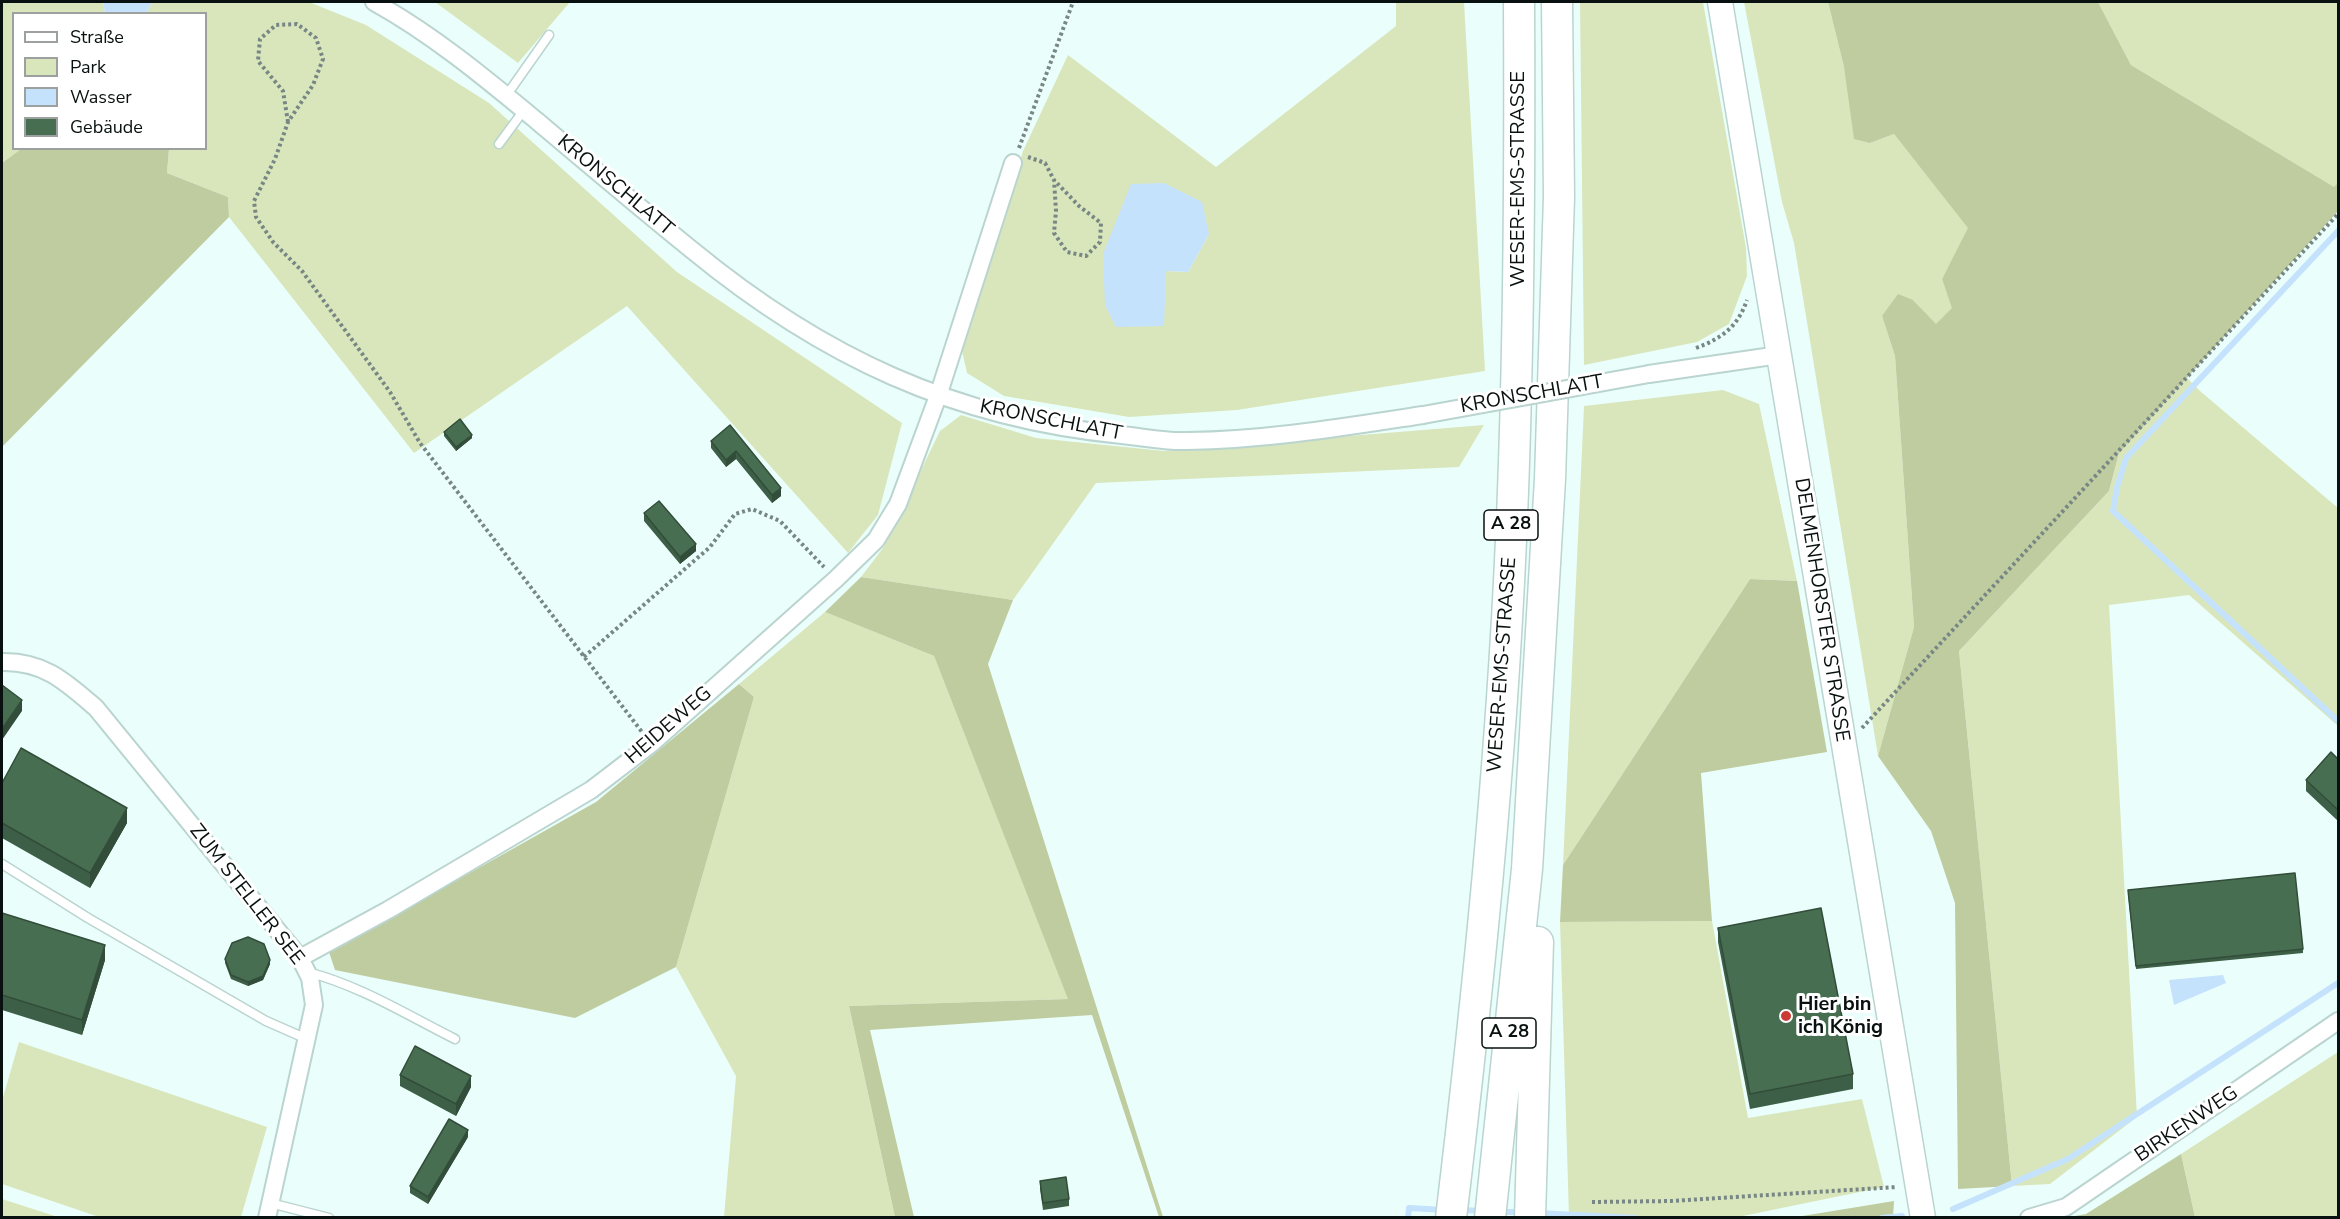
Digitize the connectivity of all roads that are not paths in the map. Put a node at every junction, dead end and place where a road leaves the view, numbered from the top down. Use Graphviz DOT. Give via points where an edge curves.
graph roads {
  1 [pos="374,2"];
  2 [pos="1519,2"];
  3 [pos="1557,2"];
  4 [pos="1720,2"];
  5 [pos="549,35"];
  6 [pos="506,96"];
  7 [pos="524,110"];
  8 [pos="499,144"];
  9 [pos="1013,163"];
  10 [pos="1779,355"];
  11 [pos="938,396"];
  12 [pos="2,662"];
  13 [pos="2,864"];
  14 [pos="1527,869"];
  15 [pos="303,965"];
  16 [pos="2338,1021"];
  17 [pos="307,1038"];
  18 [pos="454,1039"];
  19 [pos="1453,1204"];
  20 [pos="1491,1208"];
  21 [pos="268,1210"];
  22 [pos="1530,1211"];
  23 [pos="329,1218"];
  24 [pos="1923,1218"];
  25 [pos="2029,1218"];
  1 -- 6 [label="street, KRONSCHLATT" via="444,47"];
  2 -- 19 [label="highway, WESER-EMS-STRASSE / A 28" via="1520,250 1509,564 1487,889"];
  3 -- 14 [label="highway, WESER-EMS-STRASSE / A 28" via="1559,196 1551,456"];
  4 -- 10 [label="street, DELMENHORSTER STRASSE"];
  5 -- 6 [label="lane"];
  6 -- 7 [label="street, KRONSCHLATT"];
  7 -- 8 [label="lane"];
  7 -- 11 [label="street, KRONSCHLATT" via="695,252 786,320 872,368"];
  9 -- 11 [label="street, HEIDEWEG"];
  10 -- 11 [label="street, KRONSCHLATT, bridge" via="1287,436 1184,441 1084,432 1001,415"];
  10 -- 24 [label="street, DELMENHORSTER STRASSE"];
  11 -- 15 [label="street, HEIDEWEG" via="898,504 876,540 836,579 651,744 591,790"];
  12 -- 15 [label="street, ZUM STELLER SEE" via="38,667 64,680 96,708"];
  13 -- 17 [label="lane" via="267,1021"];
  14 -- 20 [label="highway, WESER-EMS-STRASSE / A 28"];
  14 -- 22 [label="highway" via="1539,894"];
  15 -- 17 [label="street, ZUM STELLER SEE" via="310,978 314,1005"];
  15 -- 18 [label="lane"];
  16 -- 25 [label="street, BIRKENWEG" via="2066,1207"];
  17 -- 21 [label="street, ZUM STELLER SEE"];
  21 -- 23 [label="lane"];
}
